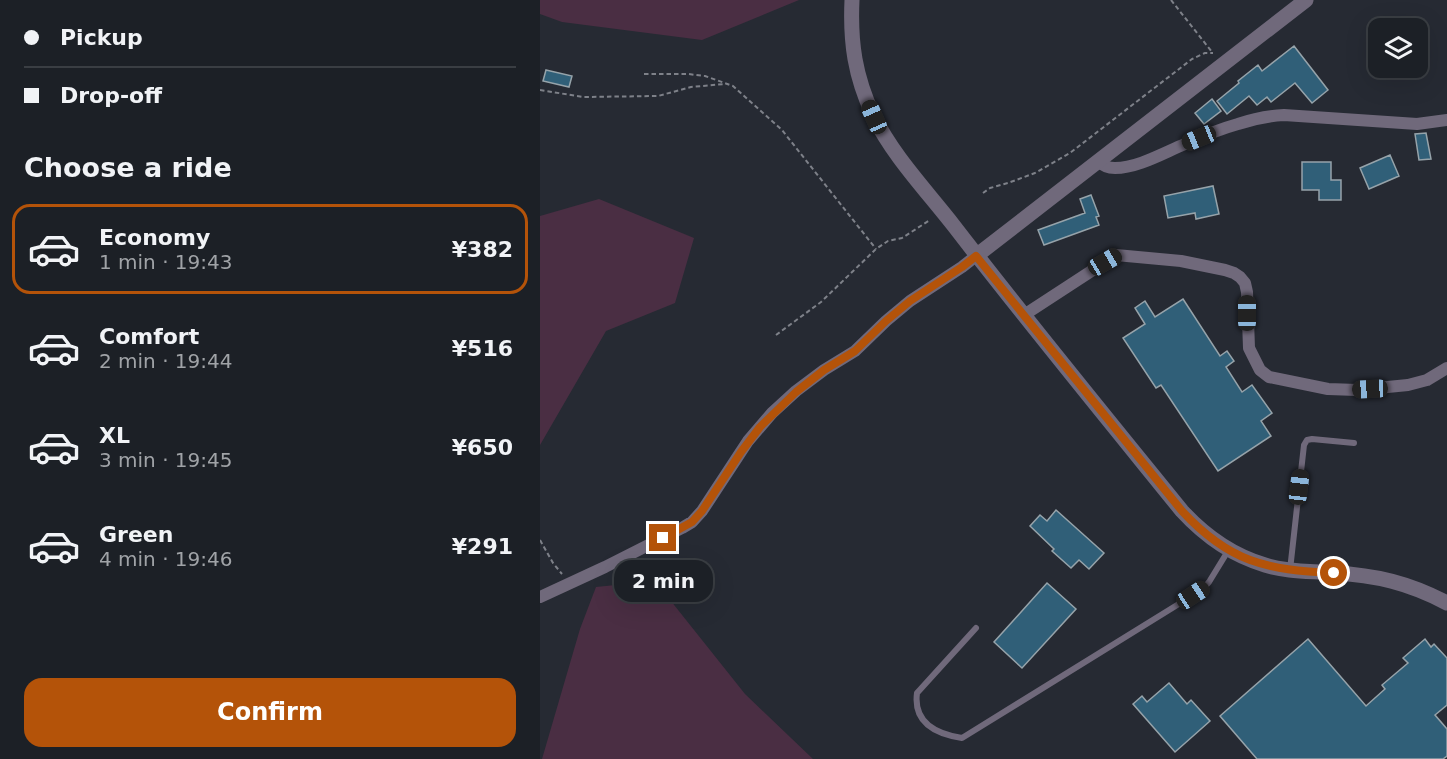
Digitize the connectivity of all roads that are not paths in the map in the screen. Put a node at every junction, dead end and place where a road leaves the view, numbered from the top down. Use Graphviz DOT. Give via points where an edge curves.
graph roads {
  1 [pos="852,0"];
  2 [pos="1306,0"];
  3 [pos="1447,120"];
  4 [pos="1098,161"];
  5 [pos="976,256"];
  6 [pos="1024,315"];
  7 [pos="1447,368"];
  8 [pos="1354,443"];
  9 [pos="1229,551"];
  10 [pos="1290,570"];
  11 [pos="540,597"];
  12 [pos="1447,603"];
  13 [pos="975,628"];
  1 -- 5 [label="street" via="854,56 874,117 889,143"];
  2 -- 4 [label="street"];
  3 -- 4 [label="street" via="1417,124 1268,116 1239,123 1124,167 1106,167"];
  4 -- 5 [label="street"];
  5 -- 6 [label="street"];
  5 -- 11 [label="street" via="910,301 855,351 824,370 772,413 692,522"];
  6 -- 7 [label="street" via="1116,255 1181,261 1240,277 1247,292 1249,348 1260,370 1269,377 1328,389 1357,390 1408,385 1427,380"];
  6 -- 9 [label="street" via="1182,511"];
  8 -- 10 [label="lane" via="1312,439 1304,445"];
  9 -- 10 [label="street" via="1266,566"];
  9 -- 13 [label="lane" via="1198,592 962,738 944,735 921,716 916,705 918,693"];
  10 -- 12 [label="street" via="1388,579"];
}
